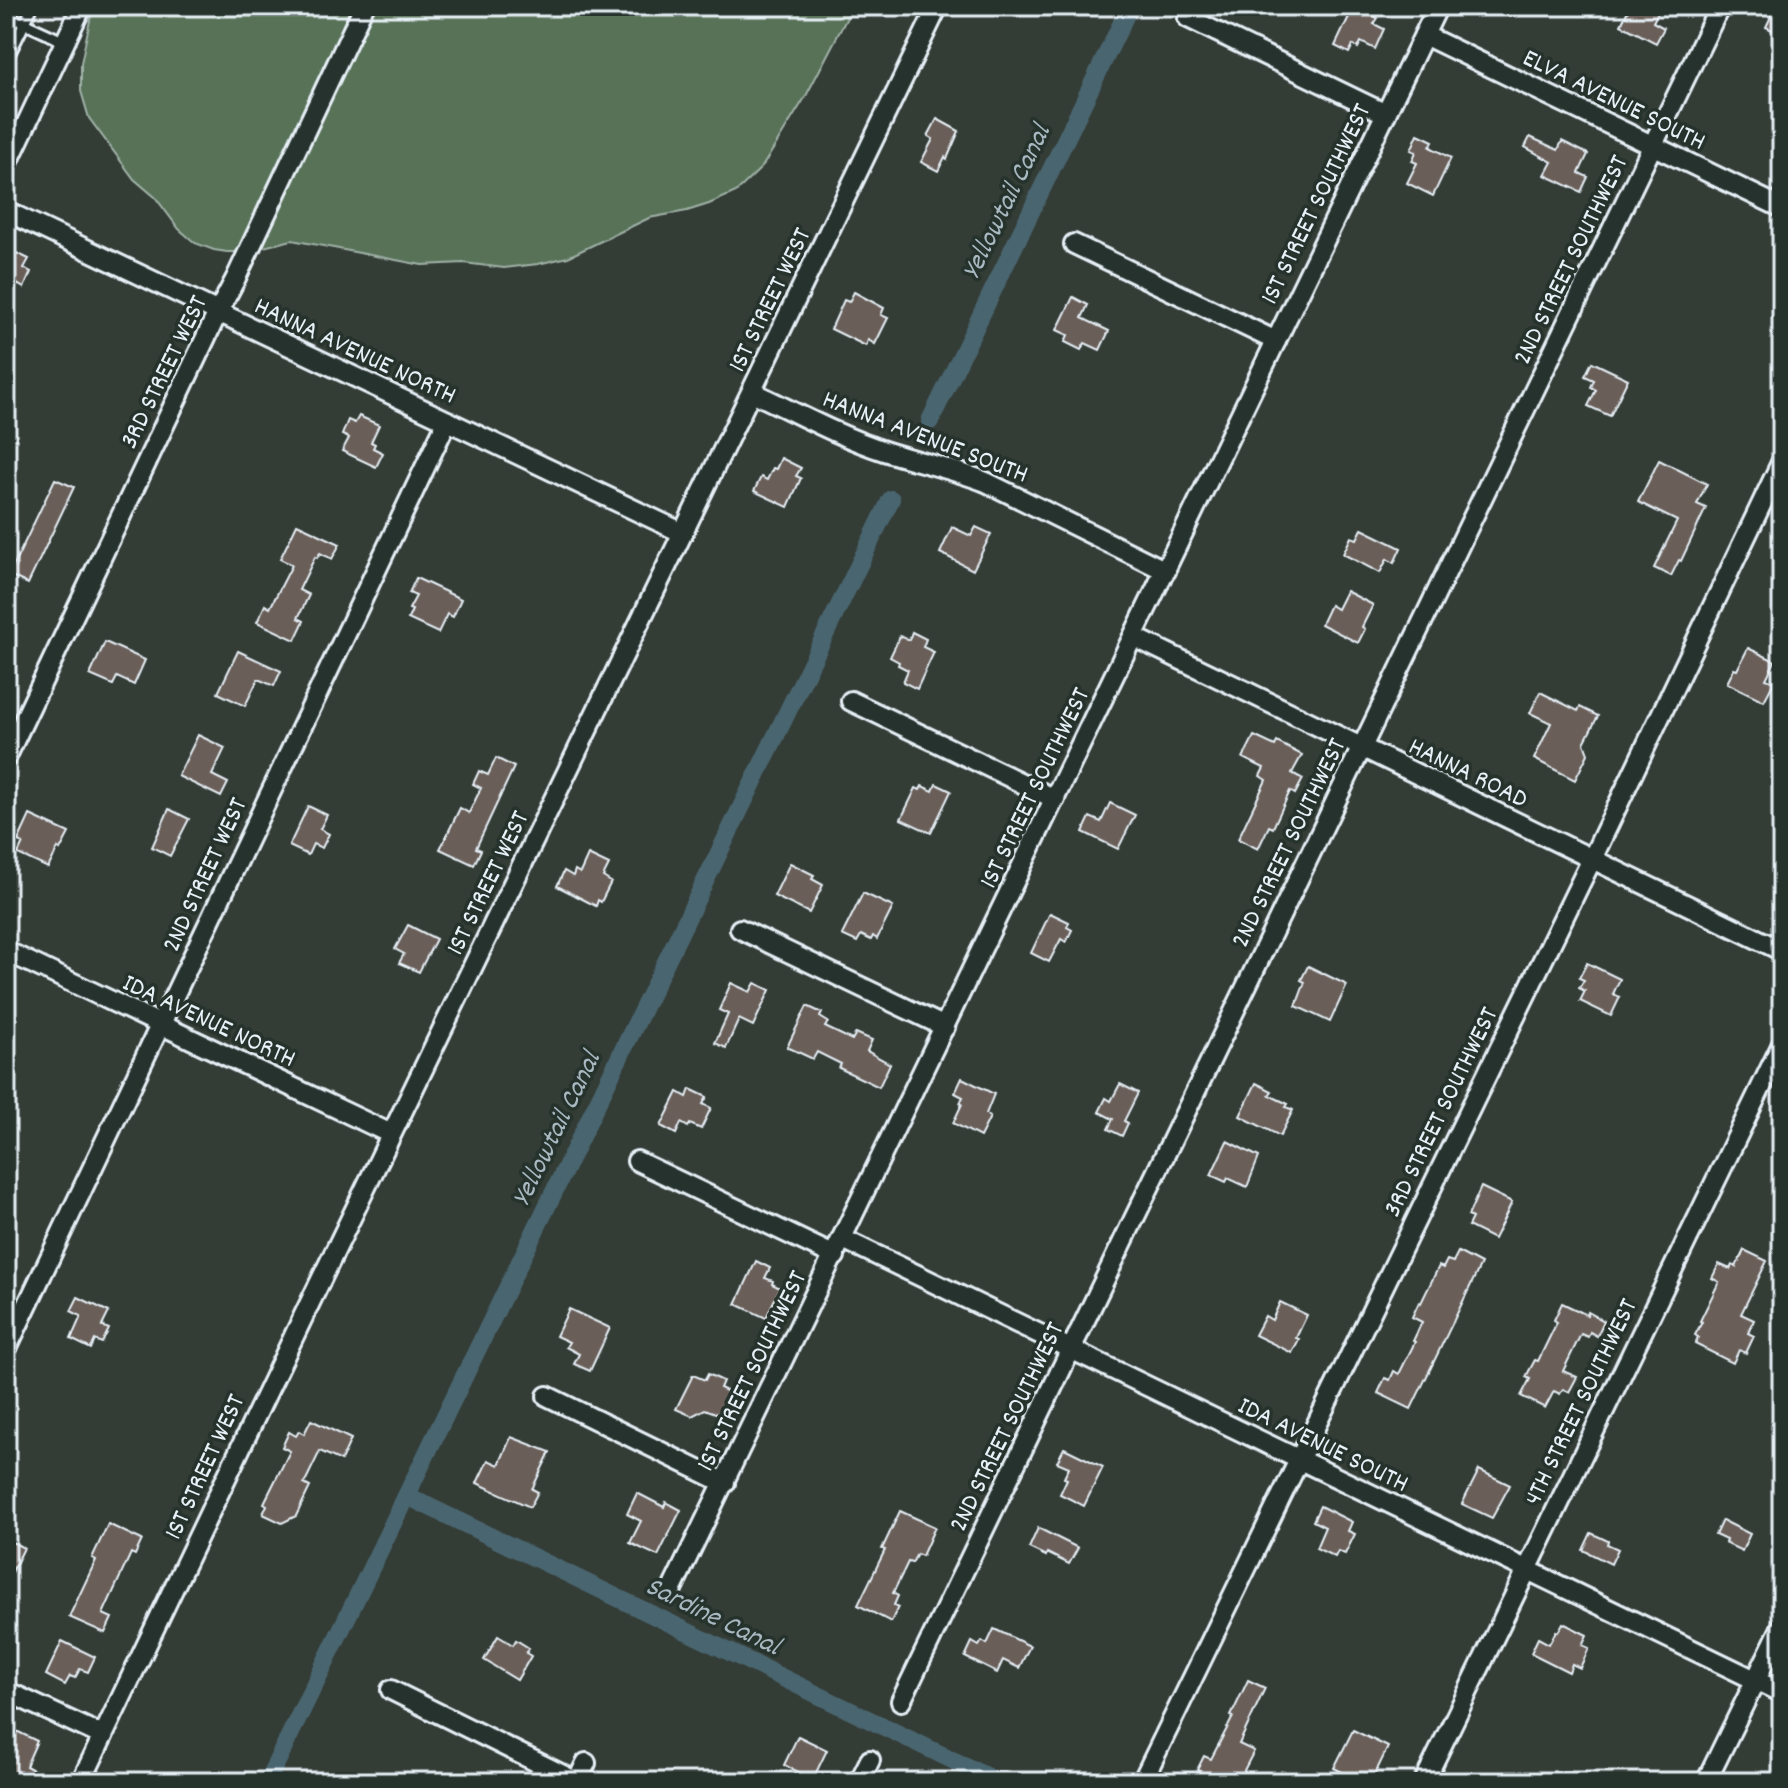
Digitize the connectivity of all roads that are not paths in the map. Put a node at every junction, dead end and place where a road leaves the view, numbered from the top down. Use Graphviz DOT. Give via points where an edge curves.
graph roads {
  1 [pos="33,6"];
  2 [pos="82,6"];
  3 [pos="364,6"];
  4 [pos="938,6"];
  5 [pos="1438,6"];
  6 [pos="1720,6"];
  7 [pos="6,15"];
  8 [pos="1188,18"];
  9 [pos="25,23"];
  10 [pos="1424,35"];
  11 [pos="65,42"];
  12 [pos="7,57"];
  13 [pos="1386,114"];
  14 [pos="1653,145"];
  15 [pos="6,167"];
  16 [pos="1782,208"];
  17 [pos="6,211"];
  18 [pos="1074,244"];
  19 [pos="218,312"];
  20 [pos="1276,341"];
  21 [pos="752,392"];
  22 [pos="447,421"];
  23 [pos="1782,461"];
  24 [pos="683,533"];
  25 [pos="1166,571"];
  26 [pos="1134,637"];
  27 [pos="851,701"];
  28 [pos="1362,748"];
  29 [pos="6,758"];
  30 [pos="1055,799"];
  31 [pos="1592,859"];
  32 [pos="740,929"];
  33 [pos="6,951"];
  34 [pos="1782,951"];
  35 [pos="161,1024"];
  36 [pos="945,1027"];
  37 [pos="1782,1044"];
  38 [pos="391,1134"];
  39 [pos="637,1161"];
  40 [pos="839,1247"];
  41 [pos="6,1350"];
  42 [pos="1071,1350"];
  43 [pos="547,1396"];
  44 [pos="1300,1460"];
  45 [pos="725,1483"];
  46 [pos="1526,1570"];
  47 [pos="672,1589"];
  48 [pos="1782,1626"];
  49 [pos="1756,1681"];
  50 [pos="391,1690"];
  51 [pos="6,1691"];
  52 [pos="1782,1693"];
  53 [pos="901,1701"];
  54 [pos="103,1736"];
  55 [pos="870,1760"];
  56 [pos="586,1763"];
  57 [pos="81,1782"];
  58 [pos="577,1782"];
  59 [pos="859,1782"];
  60 [pos="1142,1782"];
  61 [pos="1424,1782"];
  62 [pos="1706,1782"];
  1 -- 9 [label="lane"];
  2 -- 11 [label="street"];
  3 -- 19 [label="street, 3RD STREET WEST"];
  4 -- 21 [label="street, 1ST STREET WEST"];
  5 -- 10 [label="street, 1ST STREET SOUTHWEST"];
  6 -- 14 [label="street, 2ND STREET SOUTHWEST"];
  7 -- 9 [label="lane"];
  8 -- 13 [label="street"];
  9 -- 11 [label="lane"];
  9 -- 12 [label="lane"];
  10 -- 13 [label="street, 1ST STREET SOUTHWEST"];
  10 -- 14 [label="street, ELVA AVENUE SOUTH"];
  11 -- 15 [label="street"];
  13 -- 20 [label="street, 1ST STREET SOUTHWEST"];
  14 -- 16 [label="street, ELVA AVENUE SOUTH"];
  14 -- 28 [label="street, 2ND STREET SOUTHWEST"];
  17 -- 19 [label="street, HANNA AVENUE NORTH"];
  18 -- 20 [label="street"];
  19 -- 22 [label="street, HANNA AVENUE NORTH"];
  19 -- 29 [label="street, 3RD STREET WEST"];
  20 -- 25 [label="street, 1ST STREET SOUTHWEST"];
  21 -- 24 [label="street, 1ST STREET WEST"];
  21 -- 25 [label="street, HANNA AVENUE SOUTH" via="883,451 986,482"];
  22 -- 24 [label="street, HANNA AVENUE NORTH"];
  22 -- 35 [label="street, 2ND STREET WEST"];
  23 -- 31 [label="street, 3RD STREET SOUTHWEST"];
  24 -- 38 [label="street, 1ST STREET WEST"];
  25 -- 26 [label="street, 1ST STREET SOUTHWEST"];
  26 -- 28 [label="street, HANNA ROAD"];
  26 -- 30 [label="street, 1ST STREET SOUTHWEST"];
  27 -- 30 [label="street"];
  28 -- 31 [label="street, HANNA ROAD"];
  28 -- 42 [label="street, 2ND STREET SOUTHWEST"];
  30 -- 36 [label="street, 1ST STREET SOUTHWEST"];
  31 -- 34 [label="street, HANNA ROAD"];
  31 -- 44 [label="street, 3RD STREET SOUTHWEST"];
  32 -- 36 [label="street"];
  33 -- 35 [label="street, IDA AVENUE NORTH"];
  35 -- 38 [label="street, IDA AVENUE NORTH"];
  35 -- 41 [label="street, 2ND STREET WEST"];
  36 -- 40 [label="street, 1ST STREET SOUTHWEST"];
  37 -- 46 [label="street, 4TH STREET SOUTHWEST"];
  38 -- 54 [label="street, 1ST STREET WEST"];
  39 -- 40 [label="street, IDA AVENUE SOUTH"];
  40 -- 42 [label="street, IDA AVENUE SOUTH"];
  40 -- 45 [label="street, 1ST STREET SOUTHWEST"];
  42 -- 44 [label="street, IDA AVENUE SOUTH"];
  42 -- 53 [label="street, 2ND STREET SOUTHWEST"];
  43 -- 45 [label="street"];
  44 -- 46 [label="street, IDA AVENUE SOUTH"];
  44 -- 60 [label="street, 3RD STREET SOUTHWEST"];
  45 -- 47 [label="street, 1ST STREET SOUTHWEST"];
  46 -- 49 [label="street, IDA AVENUE SOUTH"];
  46 -- 61 [label="street, 4TH STREET SOUTHWEST"];
  48 -- 49 [label="street"];
  49 -- 52 [label="street, IDA AVENUE SOUTH"];
  49 -- 62 [label="street"];
  50 -- 58 [label="street"];
  51 -- 54 [label="street"];
  54 -- 57 [label="street, 1ST STREET WEST"];
  55 -- 59 [label="street"];
  56 -- 58 [label="street"];
}
